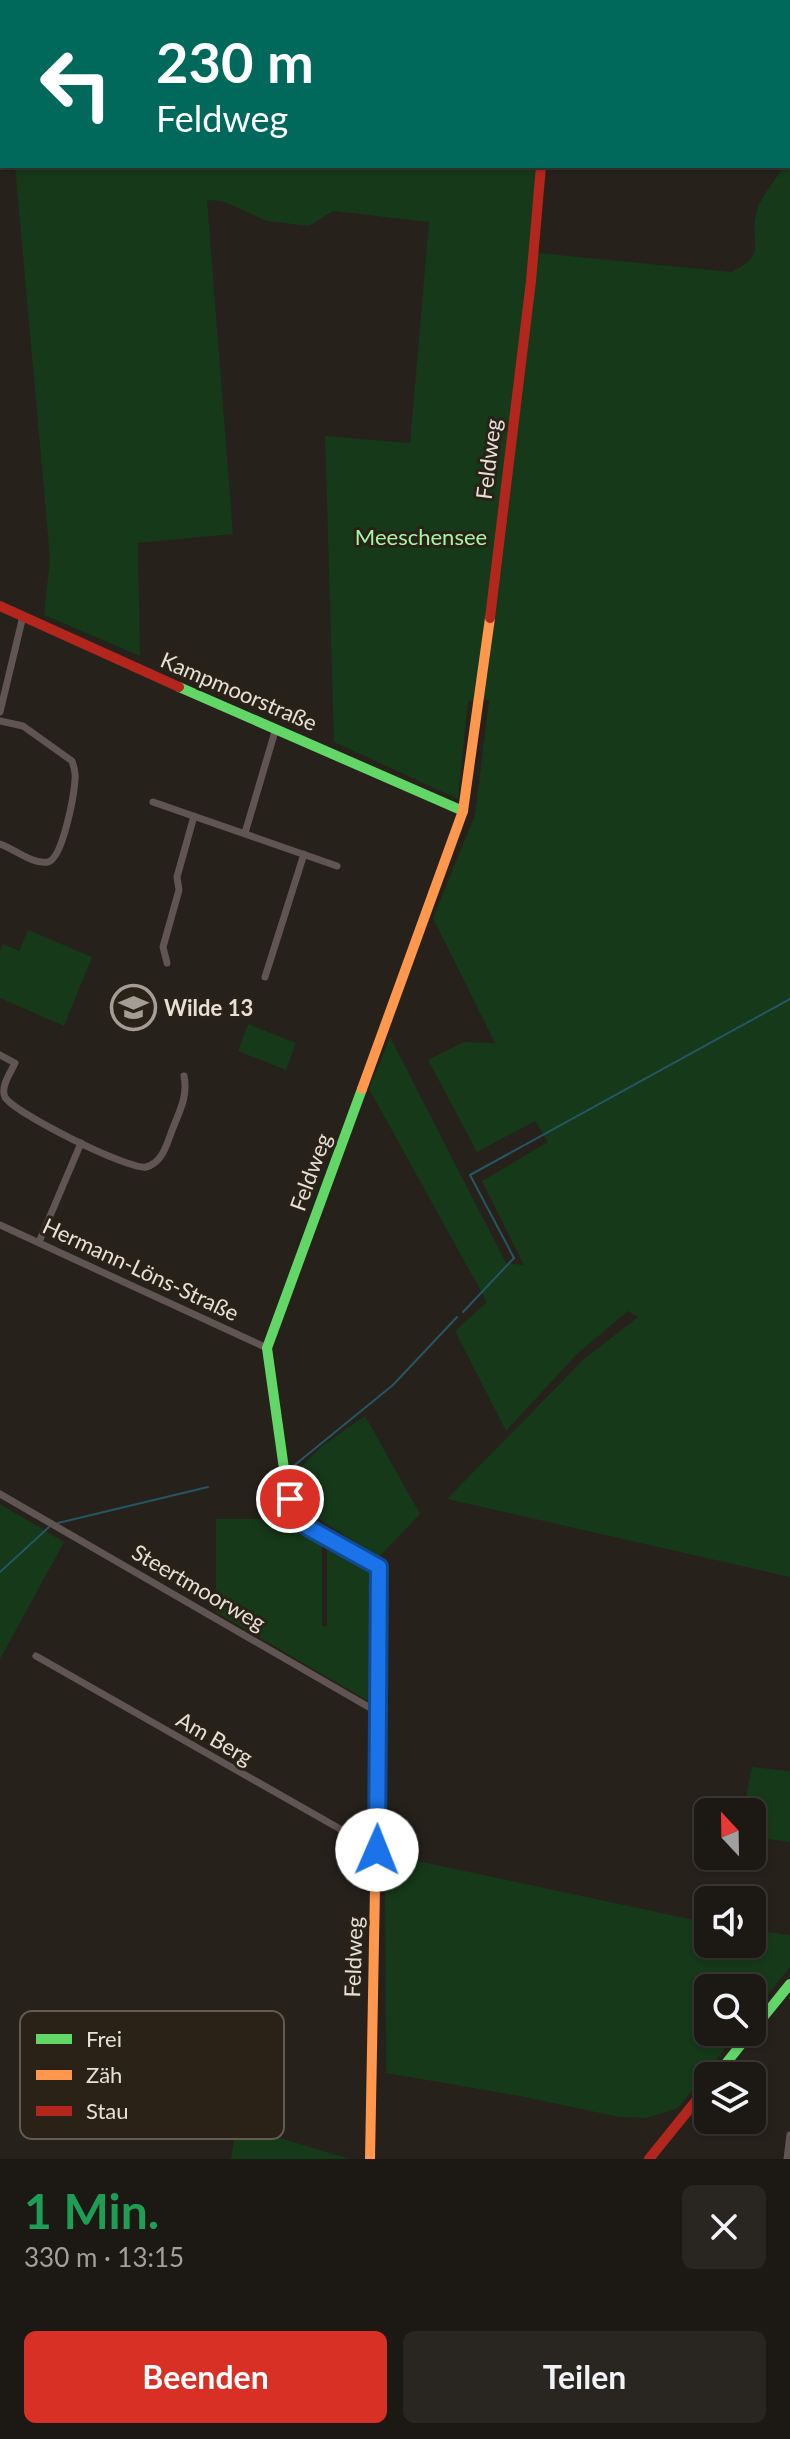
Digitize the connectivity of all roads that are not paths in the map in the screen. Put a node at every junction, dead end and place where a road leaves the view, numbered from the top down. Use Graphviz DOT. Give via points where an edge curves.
graph roads {
  1 [pos="541,168"];
  2 [pos="0,606"];
  3 [pos="23,616"];
  4 [pos="0,712"];
  5 [pos="0,721"];
  6 [pos="276,728"];
  7 [pos="153,802"];
  8 [pos="463,811"];
  9 [pos="194,816"];
  10 [pos="245,833"];
  11 [pos="0,844"];
  12 [pos="304,854"];
  13 [pos="337,866"];
  14 [pos="167,963"];
  15 [pos="265,977"];
  16 [pos="0,1055"];
  17 [pos="184,1076"];
  18 [pos="81,1143"];
  19 [pos="0,1225"];
  20 [pos="39,1242"];
  21 [pos="267,1348"];
  22 [pos="0,1494"];
  23 [pos="36,1656"];
  24 [pos="379,1713"];
  25 [pos="377,1850"];
  26 [pos="790,1984"];
  27 [pos="766,2014"];
  28 [pos="741,2046"];
  29 [pos="727,2062"];
  30 [pos="694,2103"];
  31 [pos="790,2135"];
  32 [pos="370,2159"];
  33 [pos="649,2159"];
  34 [pos="787,2159"];
  1 -- 8 [label="street, Feldweg" via="492,606"];
  2 -- 3 [label="street, Kampmoorstraße"];
  3 -- 4 [label="street"];
  3 -- 6 [label="street, Kampmoorstraße"];
  5 -- 11 [label="street" via="23,726 72,761 75,781 57,856 48,862 37,860"];
  6 -- 8 [label="street, Kampmoorstraße"];
  6 -- 10 [label="street"];
  7 -- 9 [label="street"];
  8 -- 21 [label="street, Feldweg"];
  9 -- 10 [label="street"];
  9 -- 14 [label="street" via="163,947"];
  10 -- 12 [label="street"];
  12 -- 13 [label="street"];
  12 -- 15 [label="street"];
  16 -- 18 [label="street" via="15,1063 3,1088 5,1099"];
  17 -- 18 [label="street" via="187,1091 163,1154 151,1166 132,1167"];
  18 -- 20 [label="street"];
  19 -- 20 [label="street, Hermann-Löns-Straße"];
  20 -- 21 [label="street, Hermann-Löns-Straße"];
  21 -- 24 [label="street, Feldweg" via="294,1515 379,1567"];
  22 -- 24 [label="street, Steertmoorweg"];
  23 -- 25 [label="street, Am Berg"];
  24 -- 25 [label="street, Feldweg"];
  25 -- 32 [label="street, Feldweg"];
  26 -- 27 [label="street"];
  28 -- 29 [label="street"];
  30 -- 33 [label="street"];
  31 -- 34 [label="street"];
}
